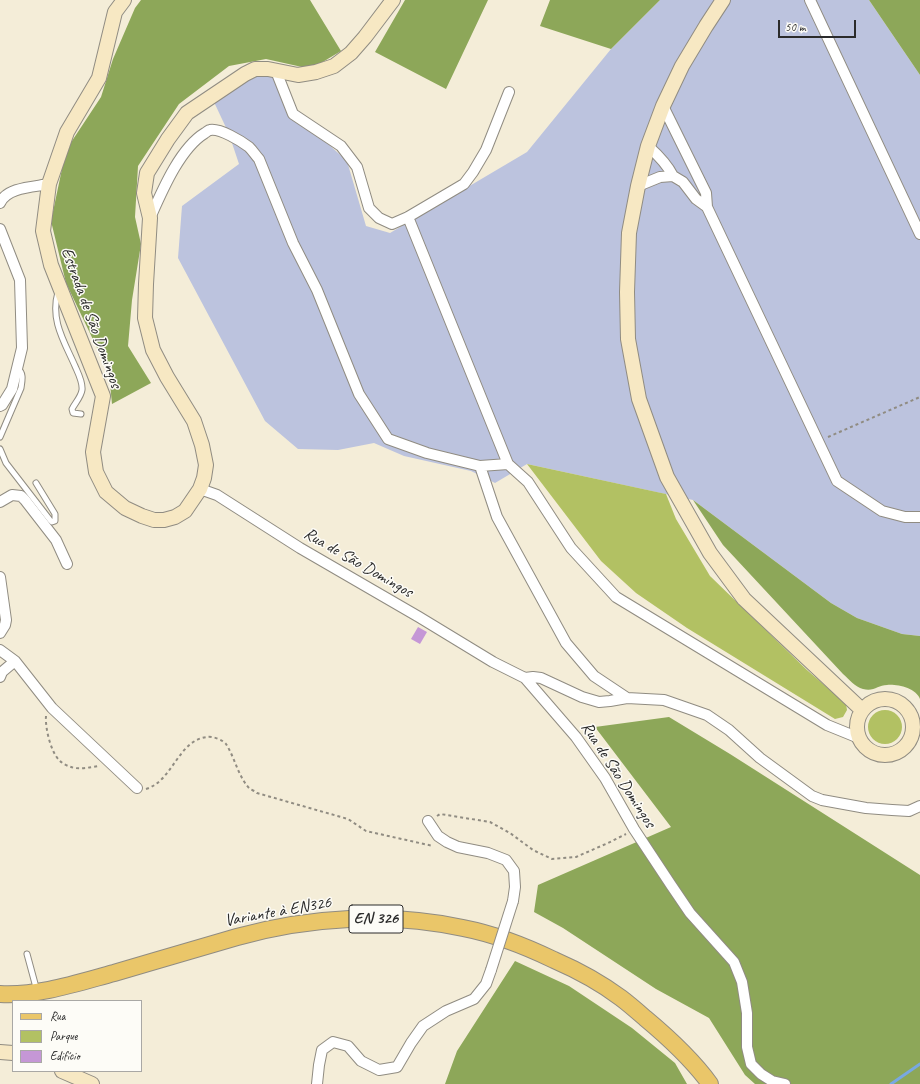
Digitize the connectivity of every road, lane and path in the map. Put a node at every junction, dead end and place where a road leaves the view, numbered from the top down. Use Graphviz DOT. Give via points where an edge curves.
graph roads {
  1 [pos="124,0"];
  2 [pos="393,0"];
  3 [pos="723,0"];
  4 [pos="810,0"];
  5 [pos="276,71"];
  6 [pos="509,92"];
  7 [pos="663,106"];
  8 [pos="648,146"];
  9 [pos="673,176"];
  10 [pos="49,184"];
  11 [pos="638,186"];
  12 [pos="0,203"];
  13 [pos="707,207"];
  14 [pos="408,217"];
  15 [pos="150,218"];
  16 [pos="0,229"];
  17 [pos="920,234"];
  18 [pos="60,287"];
  19 [pos="17,369"];
  20 [pos="920,397"];
  21 [pos="0,406"];
  22 [pos="81,414"];
  23 [pos="0,437"];
  24 [pos="818,442"];
  25 [pos="0,449"];
  26 [pos="508,464"];
  27 [pos="480,466"];
  28 [pos="36,483"];
  29 [pos="200,489"];
  30 [pos="0,502"];
  31 [pos="920,517"];
  32 [pos="67,564"];
  33 [pos="0,577"];
  34 [pos="0,633"];
  35 [pos="0,650"];
  36 [pos="15,660"];
  37 [pos="0,677"];
  38 [pos="525,678"];
  39 [pos="627,698"];
  40 [pos="48,703"];
  41 [pos="862,710"];
  42 [pos="916,734"];
  43 [pos="859,738"];
  44 [pos="109,762"];
  45 [pos="137,788"];
  46 [pos="920,806"];
  47 [pos="428,821"];
  48 [pos="634,829"];
  49 [pos="436,846"];
  50 [pos="27,954"];
  51 [pos="37,992"];
  52 [pos="0,994"];
  53 [pos="0,1052"];
  54 [pos="12,1053"];
  55 [pos="64,1072"];
  56 [pos="92,1084"];
  57 [pos="318,1084"];
  58 [pos="710,1084"];
  59 [pos="785,1084"];
  1 -- 10 [label="street, Estrada de São Domingos" via="115,12 99,78 67,132"];
  2 -- 5 [label="street, Estrada de São Domingos" via="365,37 334,66 298,75"];
  3 -- 7 [label="street" via="682,66"];
  4 -- 17 [label="street"];
  5 -- 14 [label="street" via="293,114 341,146 357,167 369,208 379,218 392,224"];
  5 -- 15 [label="street, Estrada de São Domingos" via="256,69 245,74 187,113 147,173 144,194"];
  6 -- 14 [label="street" via="486,150 464,184"];
  7 -- 8 [label="street"];
  7 -- 13 [label="street" via="706,193"];
  8 -- 9 [label="street"];
  8 -- 11 [label="street"];
  9 -- 11 [label="street" via="660,176"];
  9 -- 13 [label="street" via="683,182 696,199"];
  10 -- 12 [label="street" via="15,190 5,196"];
  10 -- 18 [label="street, Estrada de São Domingos" via="42,231"];
  11 -- 41 [label="street" via="629,234 628,339 639,399 667,478 710,553 744,599"];
  13 -- 24 [label="street"];
  14 -- 26 [label="street"];
  15 -- 27 [label="street" via="179,160 197,138 210,130 221,131 249,148 259,159 292,243 316,290 359,394 388,439 428,453"];
  15 -- 29 [label="street, Estrada de São Domingos" via="145,318 153,350 194,421 202,445 206,465"];
  16 -- 19 [label="street" via="20,280 22,348"];
  18 -- 22 [label="lane" via="55,314 57,325 82,384 80,397 72,409 73,413"];
  18 -- 29 [label="street, Estrada de São Domingos" via="103,396 93,452 96,472 106,492 124,508 154,520 164,520 185,511"];
  19 -- 21 [label="street" via="12,389"];
  19 -- 23 [label="lane" via="20,371 22,388"];
  20 -- 24 [label="path"];
  24 -- 31 [label="street" via="837,481 882,511 905,518"];
  25 -- 28 [label="lane" via="6,462 50,520 55,521 55,514"];
  26 -- 27 [label="street"];
  26 -- 43 [label="street" via="528,482 571,548 616,597 827,725"];
  27 -- 39 [label="street" via="497,517 566,643 594,676"];
  29 -- 38 [label="street, Rua de São Domingos" via="217,495 300,548 493,662"];
  30 -- 32 [label="street" via="12,495 21,496 56,540"];
  33 -- 34 [label="street" via="6,620"];
  35 -- 36 [label="street"];
  36 -- 37 [label="street"];
  36 -- 40 [label="street"];
  38 -- 39 [label="street" via="541,678 599,702"];
  38 -- 48 [label="street, Rua de São Domingos" via="576,737 605,778"];
  39 -- 46 [label="street" via="664,700 707,716 729,730 760,758 812,796 822,800 892,810 909,811"];
  40 -- 44 [label="street"];
  40 -- 44 [label="path" via="46,726 59,761 71,768 102,766"];
  41 -- 42 [label="street" via="879,699 898,701 911,715"];
  41 -- 43 [label="street" via="857,726"];
  42 -- 43 [label="street" via="901,750 887,755 873,752"];
  44 -- 45 [label="street"];
  45 -- 49 [label="path" via="143,790 153,787 194,741 208,736 226,743 242,776 249,787 257,793 348,818 366,832"];
  47 -- 48 [label="path" via="440,814 490,822 533,850 552,859 576,857"];
  47 -- 57 [label="street, bridge" via="438,836 447,842 506,860 514,871 513,901 492,970 486,984 474,999 446,1011 424,1026 397,1067 379,1070 361,1062 348,1046 333,1042 322,1050"];
  48 -- 59 [label="street, Rua de São Domingos" via="690,912 734,962 742,982 747,1013 747,1047 751,1064 772,1081"];
  50 -- 51 [label="lane"];
  51 -- 52 [label="main road, Variante à EN326 / EN 326"];
  51 -- 58 [label="main road, Variante à EN326 / EN 326" via="68,986 239,936 283,927 324,920 376,918 436,923 463,928 530,948 577,970 620,998 669,1038"];
  53 -- 54 [label="street"];
  55 -- 56 [label="street"];
}
